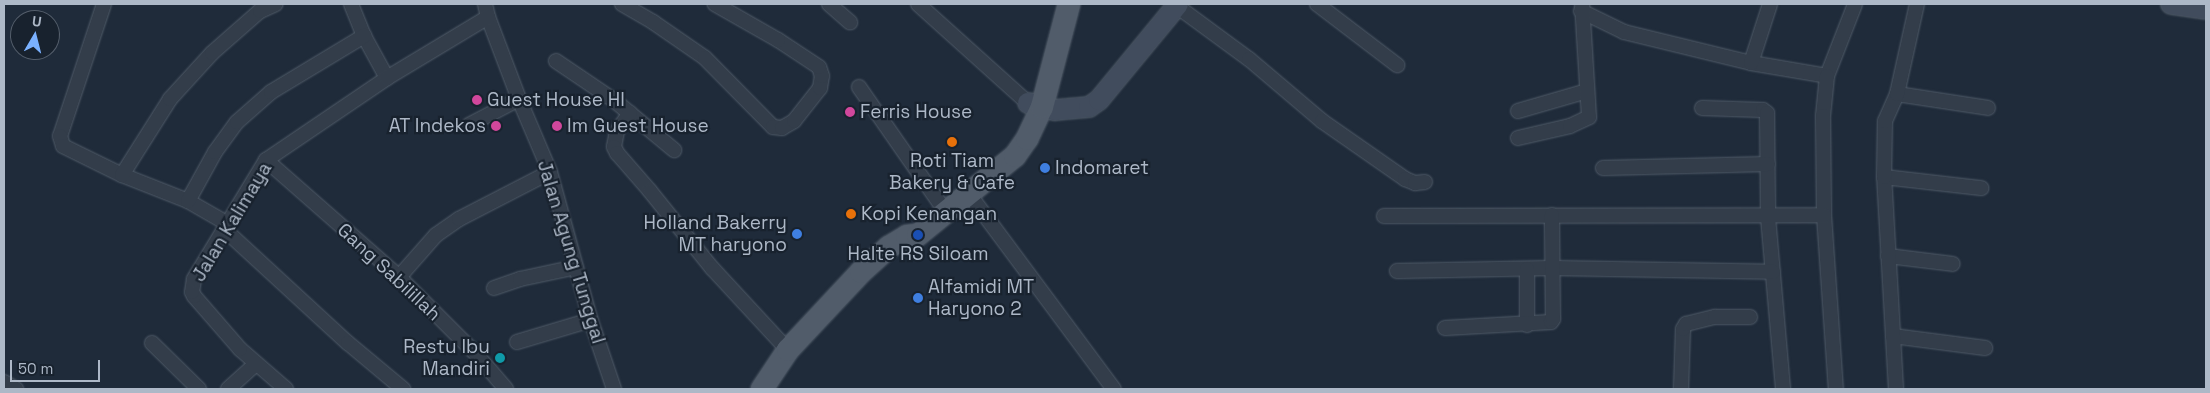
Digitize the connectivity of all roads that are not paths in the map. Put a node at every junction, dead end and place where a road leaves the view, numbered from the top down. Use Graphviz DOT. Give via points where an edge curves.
graph roads {
  1 [pos="104,4"];
  2 [pos="276,4"];
  3 [pos="351,4"];
  4 [pos="622,4"];
  5 [pos="714,4"];
  6 [pos="829,4"];
  7 [pos="918,4"];
  8 [pos="1055,4"];
  9 [pos="1068,4"];
  10 [pos="1172,4"];
  11 [pos="1317,4"];
  12 [pos="1770,4"];
  13 [pos="1855,4"];
  14 [pos="1917,4"];
  15 [pos="2171,4"];
  16 [pos="1581,8"];
  17 [pos="2206,9"];
  18 [pos="487,11"];
  19 [pos="850,22"];
  20 [pos="364,36"];
  21 [pos="556,61"];
  22 [pos="1751,63"];
  23 [pos="1397,66"];
  24 [pos="1827,76"];
  25 [pos="387,78"];
  26 [pos="859,87"];
  27 [pos="1587,91"];
  28 [pos="1897,94"];
  29 [pos="519,99"];
  30 [pos="1035,105"];
  31 [pos="1702,108"];
  32 [pos="1988,108"];
  33 [pos="1518,110"];
  34 [pos="630,113"];
  35 [pos="469,125"];
  36 [pos="1518,138"];
  37 [pos="674,150"];
  38 [pos="266,160"];
  39 [pos="1768,164"];
  40 [pos="1604,168"];
  41 [pos="550,172"];
  42 [pos="122,175"];
  43 [pos="1884,177"];
  44 [pos="1425,182"];
  45 [pos="1981,188"];
  46 [pos="969,194"];
  47 [pos="188,201"];
  48 [pos="939,202"];
  49 [pos="1552,215"];
  50 [pos="1824,215"];
  51 [pos="1384,216"];
  52 [pos="1768,217"];
  53 [pos="226,227"];
  54 [pos="907,236"];
  55 [pos="1888,256"];
  56 [pos="1953,264"];
  57 [pos="576,267"];
  58 [pos="1527,268"];
  59 [pos="1552,268"];
  60 [pos="1397,271"];
  61 [pos="1773,272"];
  62 [pos="400,277"];
  63 [pos="494,288"];
  64 [pos="1750,318"];
  65 [pos="591,320"];
  66 [pos="1527,324"];
  67 [pos="1445,328"];
  68 [pos="1892,336"];
  69 [pos="516,342"];
  70 [pos="152,343"];
  71 [pos="1985,348"];
  72 [pos="788,350"];
  73 [pos="256,364"];
  74 [pos="4,382"];
  75 [pos="16,389"];
  76 [pos="199,389"];
  77 [pos="228,389"];
  78 [pos="286,389"];
  79 [pos="403,389"];
  80 [pos="506,389"];
  81 [pos="614,389"];
  82 [pos="762,389"];
  83 [pos="1114,389"];
  84 [pos="1681,389"];
  85 [pos="1783,389"];
  86 [pos="1836,389"];
  87 [pos="1896,389"];
  1 -- 42 [label="street" via="60,142 67,150"];
  2 -- 42 [label="street" via="260,10 212,53 170,99"];
  3 -- 20 [label="street"];
  4 -- 5 [label="street" via="705,58 773,126 782,128 794,121 820,88 822,76 819,67"];
  6 -- 19 [label="street"];
  7 -- 30 [label="street"];
  8 -- 30 [label="main road"];
  9 -- 30 [label="main road"];
  10 -- 30 [label="street" via="1070,109 1055,110"];
  10 -- 44 [label="street" via="1249,59 1330,127 1405,179"];
  11 -- 23 [label="street"];
  12 -- 22 [label="street"];
  13 -- 24 [label="street"];
  14 -- 28 [label="street"];
  15 -- 17 [label="street"];
  16 -- 22 [label="street" via="1624,32"];
  16 -- 27 [label="street"];
  18 -- 25 [label="street, Jalan Kalimaya"];
  18 -- 29 [label="street, Jalan Agung Tunggal"];
  20 -- 25 [label="street"];
  20 -- 47 [label="street" via="271,92 237,122 214,152"];
  21 -- 34 [label="street"];
  22 -- 24 [label="street"];
  24 -- 50 [label="street" via="1822,116"];
  25 -- 38 [label="street, Jalan Kalimaya"];
  26 -- 48 [label="street"];
  27 -- 33 [label="street"];
  27 -- 36 [label="street" via="1587,120"];
  28 -- 32 [label="street"];
  28 -- 43 [label="street" via="1885,121"];
  29 -- 35 [label="street"];
  29 -- 41 [label="street, Jalan Agung Tunggal"];
  30 -- 46 [label="main road" via="1027,139 1015,156"];
  30 -- 48 [label="main road" via="1000,151"];
  31 -- 39 [label="street" via="1766,111"];
  34 -- 37 [label="street"];
  34 -- 72 [label="street" via="617,131 614,146 617,153 712,268"];
  38 -- 53 [label="street, Jalan Kalimaya"];
  38 -- 62 [label="street, Gang Sabilillah"];
  39 -- 40 [label="street"];
  39 -- 52 [label="street"];
  41 -- 57 [label="street, Jalan Agung Tunggal"];
  41 -- 62 [label="street" via="459,219 436,235"];
  42 -- 47 [label="street"];
  43 -- 45 [label="street"];
  43 -- 55 [label="street"];
  46 -- 54 [label="main road" via="918,235"];
  46 -- 83 [label="street"];
  47 -- 53 [label="street"];
  48 -- 54 [label="main road" via="910,225"];
  49 -- 51 [label="street"];
  49 -- 52 [label="street"];
  49 -- 59 [label="street"];
  50 -- 52 [label="street"];
  50 -- 86 [label="street"];
  52 -- 61 [label="street"];
  53 -- 73 [label="street, Jalan Kalimaya" via="194,279 192,292"];
  53 -- 79 [label="street" via="348,343"];
  54 -- 72 [label="main road" via="861,272"];
  55 -- 56 [label="street"];
  55 -- 68 [label="street"];
  57 -- 63 [label="street" via="520,278"];
  57 -- 65 [label="street, Jalan Agung Tunggal"];
  58 -- 59 [label="street"];
  58 -- 60 [label="street"];
  58 -- 66 [label="street"];
  59 -- 61 [label="street"];
  59 -- 66 [label="street" via="1553,319 1548,324"];
  61 -- 85 [label="street"];
  62 -- 80 [label="street, Gang Sabilillah"];
  64 -- 84 [label="street" via="1715,317 1686,324 1683,329"];
  65 -- 69 [label="street"];
  65 -- 81 [label="street, Jalan Agung Tunggal"];
  66 -- 67 [label="street"];
  68 -- 71 [label="street"];
  68 -- 87 [label="street"];
  70 -- 76 [label="street"];
  72 -- 82 [label="main road"];
  73 -- 77 [label="street"];
  73 -- 78 [label="street, Jalan Kalimaya"];
  74 -- 75 [label="street"];
}
